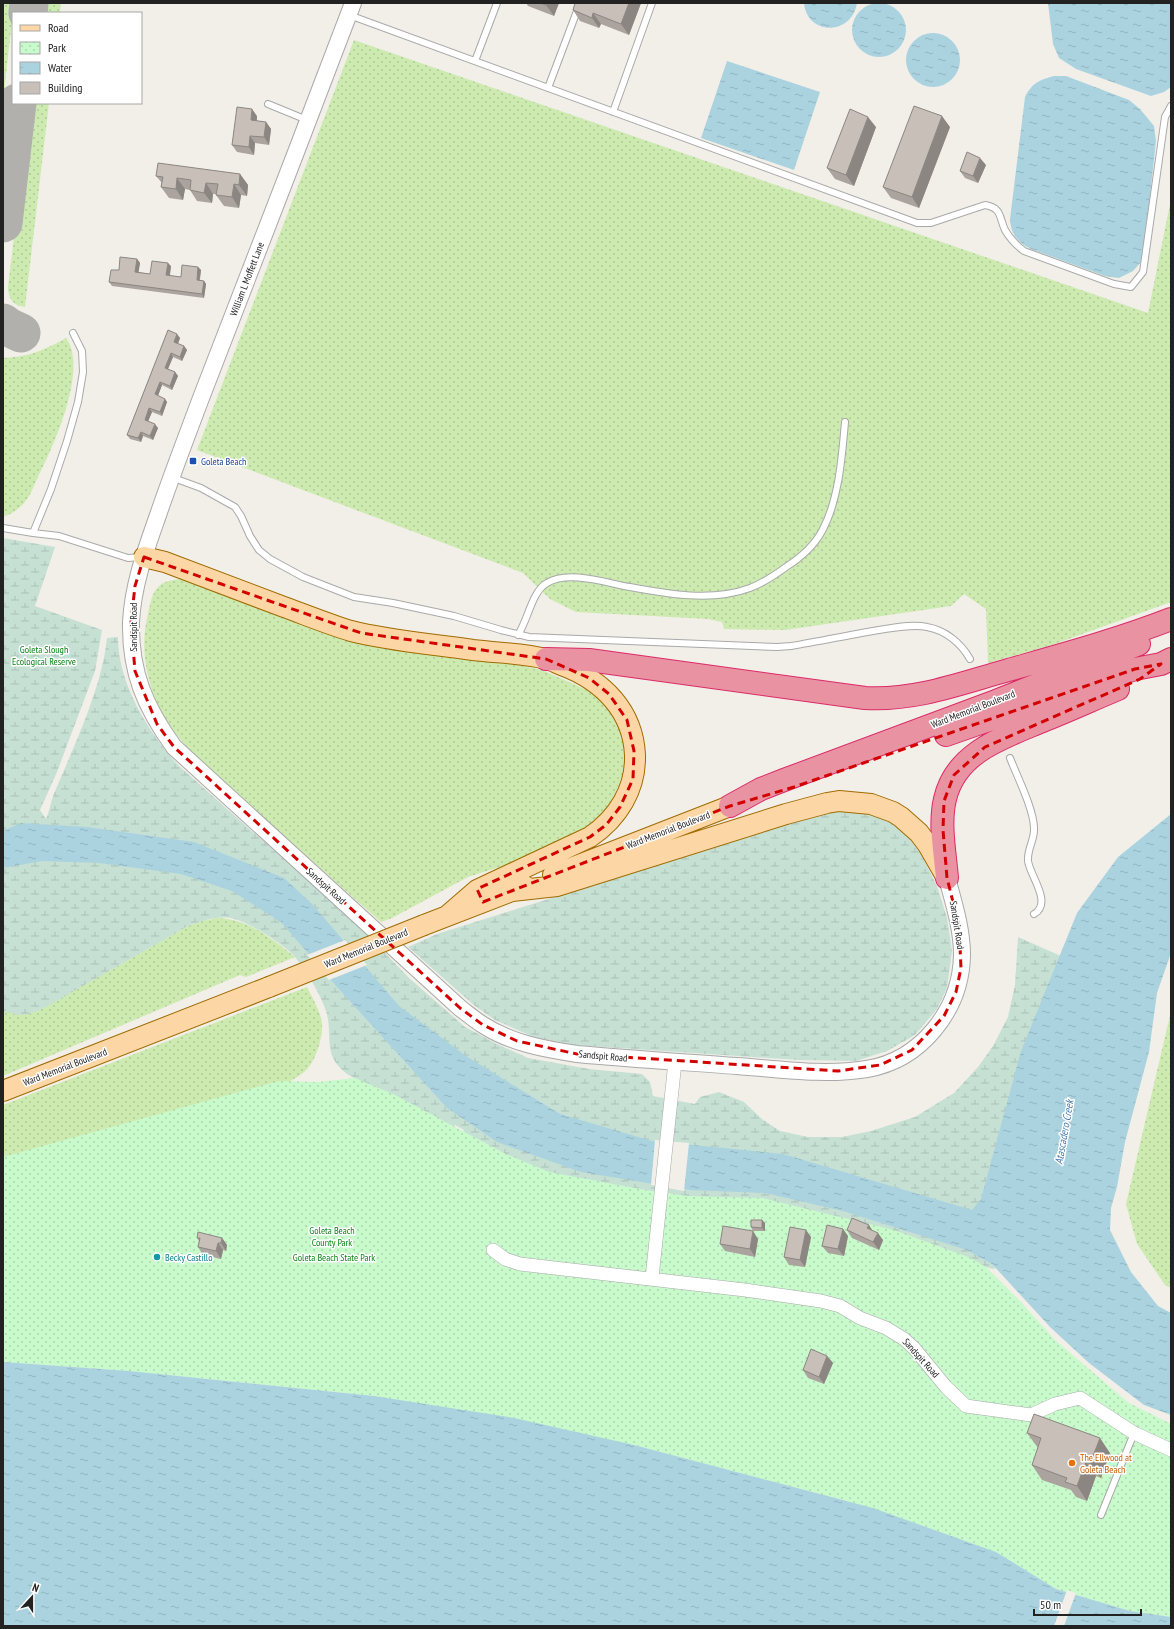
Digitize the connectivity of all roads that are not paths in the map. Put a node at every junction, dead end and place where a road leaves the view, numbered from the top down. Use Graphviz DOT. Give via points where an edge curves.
graph roads {
  1 [pos="497,3"];
  2 [pos="580,3"];
  3 [pos="652,3"];
  4 [pos="351,9"];
  5 [pos="475,61"];
  6 [pos="548,88"];
  7 [pos="268,104"];
  8 [pos="1171,106"];
  9 [pos="612,112"];
  10 [pos="308,120"];
  11 [pos="73,333"];
  12 [pos="845,422"];
  13 [pos="171,477"];
  14 [pos="3,528"];
  15 [pos="33,533"];
  16 [pos="144,557"];
  17 [pos="1171,619"];
  18 [pos="1171,630"];
  19 [pos="518,635"];
  20 [pos="546,659"];
  21 [pos="970,659"];
  22 [pos="1166,662"];
  23 [pos="1010,758"];
  24 [pos="730,806"];
  25 [pos="947,878"];
  26 [pos="512,890"];
  27 [pos="1034,914"];
  28 [pos="447,916"];
  29 [pos="675,1062"];
  30 [pos="3,1091"];
  31 [pos="493,1250"];
  32 [pos="652,1278"];
  33 [pos="1134,1433"];
  34 [pos="1171,1450"];
  35 [pos="1101,1515"];
  1 -- 5 [label="lane"];
  2 -- 6 [label="lane"];
  3 -- 9 [label="lane"];
  4 -- 5 [label="lane"];
  4 -- 10 [label="street, William L Moffett Lane"];
  5 -- 6 [label="lane"];
  6 -- 9 [label="lane"];
  7 -- 10 [label="lane"];
  8 -- 9 [label="lane" via="1165,117 1143,272 1131,287 1114,284 1024,251 1004,228 1000,213 990,206 985,205 931,223 917,223"];
  10 -- 13 [label="street, William L Moffett Lane"];
  11 -- 15 [label="lane" via="82,351 78,402 51,489"];
  12 -- 19 [label="lane" via="839,475 822,531 803,554 776,574 749,588 708,595 659,592 582,578 566,577 553,580 539,590"];
  13 -- 16 [label="street, William L Moffett Lane"];
  13 -- 19 [label="lane" via="202,488 235,507 259,550 303,577 354,597 454,616"];
  14 -- 15 [label="lane"];
  15 -- 16 [label="lane" via="59,536 128,558"];
  16 -- 20 [label="main road" via="165,562 315,619 361,633"];
  16 -- 29 [label="street, Sandspit Road" via="135,586 131,622 135,670 143,695 157,724 174,747 460,1008 482,1025 517,1041 542,1048 577,1054"];
  17 -- 20 [label="highway" via="1078,650 936,691 900,698 865,698 589,660"];
  18 -- 24 [label="highway, Ward Memorial Boulevard" via="1076,670 761,789"];
  19 -- 21 [label="lane" via="777,647 892,628 926,626 953,639 966,651"];
  20 -- 28 [label="main road" via="589,678 617,702 627,720 633,742 634,769 626,798 614,817 599,831 579,843 477,890"];
  22 -- 24 [label="highway, Ward Memorial Boulevard" via="1135,668 794,787"];
  22 -- 25 [label="highway" via="1140,679 997,740 967,760 954,775 944,801 943,830"];
  23 -- 27 [label="lane" via="1034,823 1034,837 1028,851 1028,860 1042,898 1039,909"];
  24 -- 26 [label="main road, Ward Memorial Boulevard"];
  25 -- 26 [label="main road" via="911,824 893,812 871,804 839,801 786,814 557,886"];
  25 -- 29 [label="street, Sandspit Road" via="960,933 962,955 959,980 956,992 936,1028 912,1050 874,1067 838,1072"];
  26 -- 28 [label="main road, Ward Memorial Boulevard"];
  28 -- 30 [label="main road, Ward Memorial Boulevard, bridge"];
  29 -- 32 [label="street"];
  31 -- 32 [label="street, Sandspit Road" via="505,1259 520,1264"];
  32 -- 33 [label="street, Sandspit Road" via="822,1301 840,1306 904,1339 966,1406 1031,1414 1055,1404 1080,1398"];
  33 -- 34 [label="street, Sandspit Road"];
  33 -- 35 [label="lane"];
}
